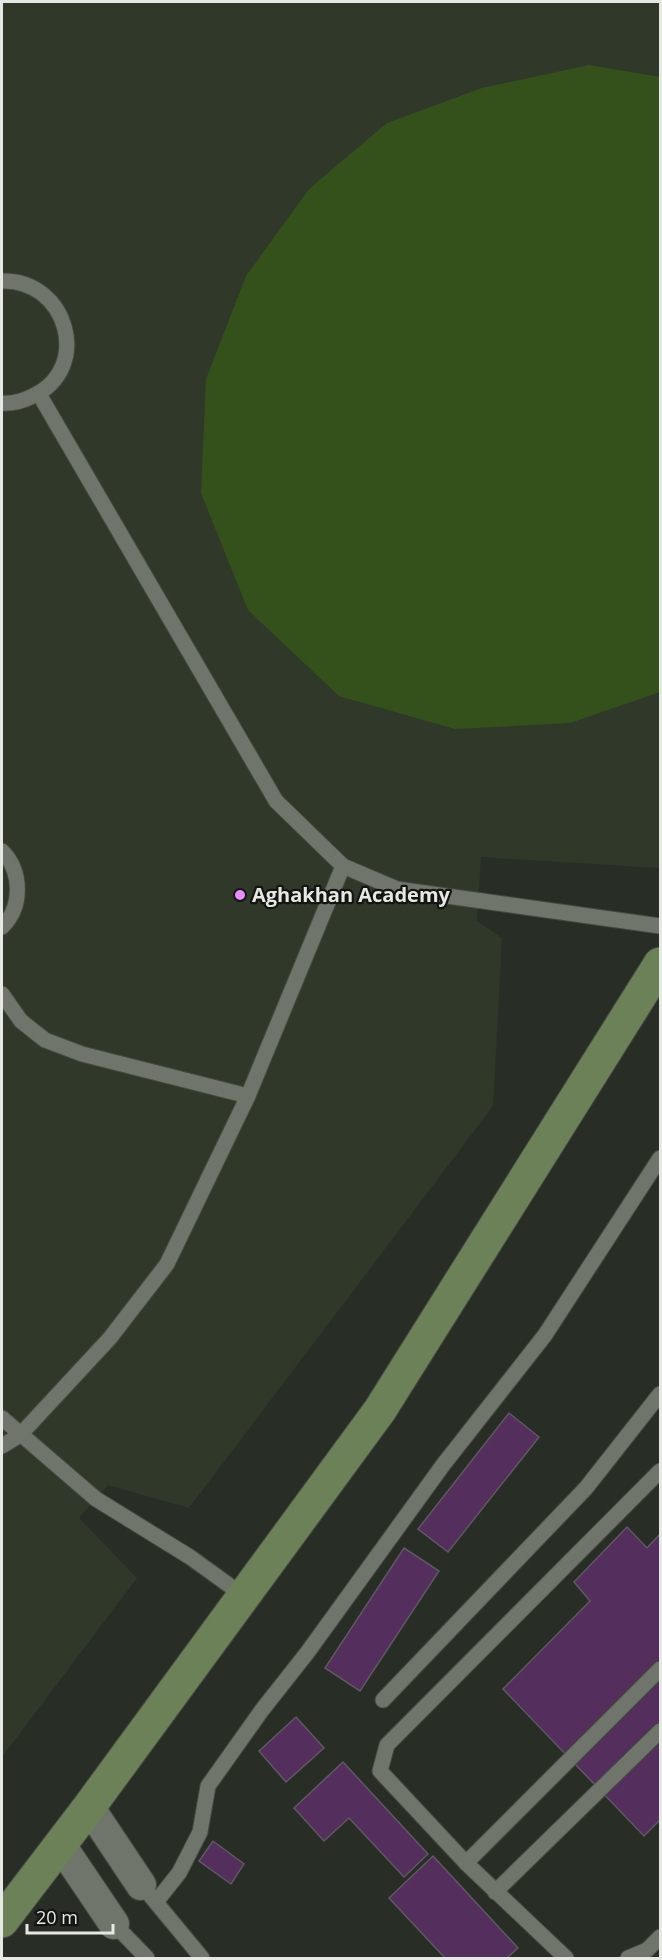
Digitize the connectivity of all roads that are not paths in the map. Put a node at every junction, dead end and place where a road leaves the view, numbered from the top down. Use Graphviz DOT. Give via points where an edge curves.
graph roads {
  1 [pos="2,281"];
  2 [pos="39,394"];
  3 [pos="2,403"];
  4 [pos="2,851"];
  5 [pos="343,866"];
  6 [pos="660,926"];
  7 [pos="2,927"];
  8 [pos="660,964"];
  9 [pos="2,994"];
  10 [pos="248,1096"];
  11 [pos="660,1158"];
  12 [pos="660,1394"];
  13 [pos="2,1418"];
  14 [pos="20,1435"];
  15 [pos="2,1446"];
  16 [pos="660,1471"];
  17 [pos="244,1596"];
  18 [pos="660,1669"];
  19 [pos="383,1700"];
  20 [pos="660,1731"];
  21 [pos="89,1807"];
  22 [pos="60,1844"];
  23 [pos="466,1863"];
  24 [pos="495,1892"];
  25 [pos="149,1893"];
  26 [pos="2,1922"];
  27 [pos="114,1924"];
  28 [pos="660,1937"];
  29 [pos="147,1959"];
  30 [pos="202,1959"];
  31 [pos="566,1959"];
  32 [pos="628,1959"];
  1 -- 2 [label="lane" via="13,280 43,293 63,320 67,336 61,369"];
  2 -- 3 [label="lane" via="24,401"];
  2 -- 5 [label="lane" via="276,801"];
  4 -- 7 [label="lane" via="14,868 18,887 15,905"];
  5 -- 6 [label="lane" via="397,889"];
  5 -- 10 [label="lane"];
  8 -- 17 [label="street" via="380,1410"];
  9 -- 10 [label="lane" via="21,1021 45,1040 82,1054"];
  10 -- 14 [label="lane" via="167,1264 110,1338"];
  11 -- 25 [label="lane" via="545,1335 443,1465 208,1786 200,1832 179,1873"];
  12 -- 19 [label="lane" via="586,1488"];
  13 -- 14 [label="lane"];
  14 -- 15 [label="lane"];
  14 -- 17 [label="lane" via="96,1499"];
  16 -- 23 [label="lane" via="387,1744 380,1771"];
  17 -- 21 [label="street"];
  18 -- 23 [label="lane"];
  20 -- 24 [label="lane"];
  21 -- 22 [label="street"];
  21 -- 25 [label="street"];
  22 -- 26 [label="street"];
  22 -- 27 [label="street"];
  23 -- 24 [label="lane"];
  24 -- 31 [label="lane"];
  25 -- 30 [label="lane"];
  27 -- 29 [label="lane"];
  28 -- 32 [label="lane" via="647,1950"];
}
